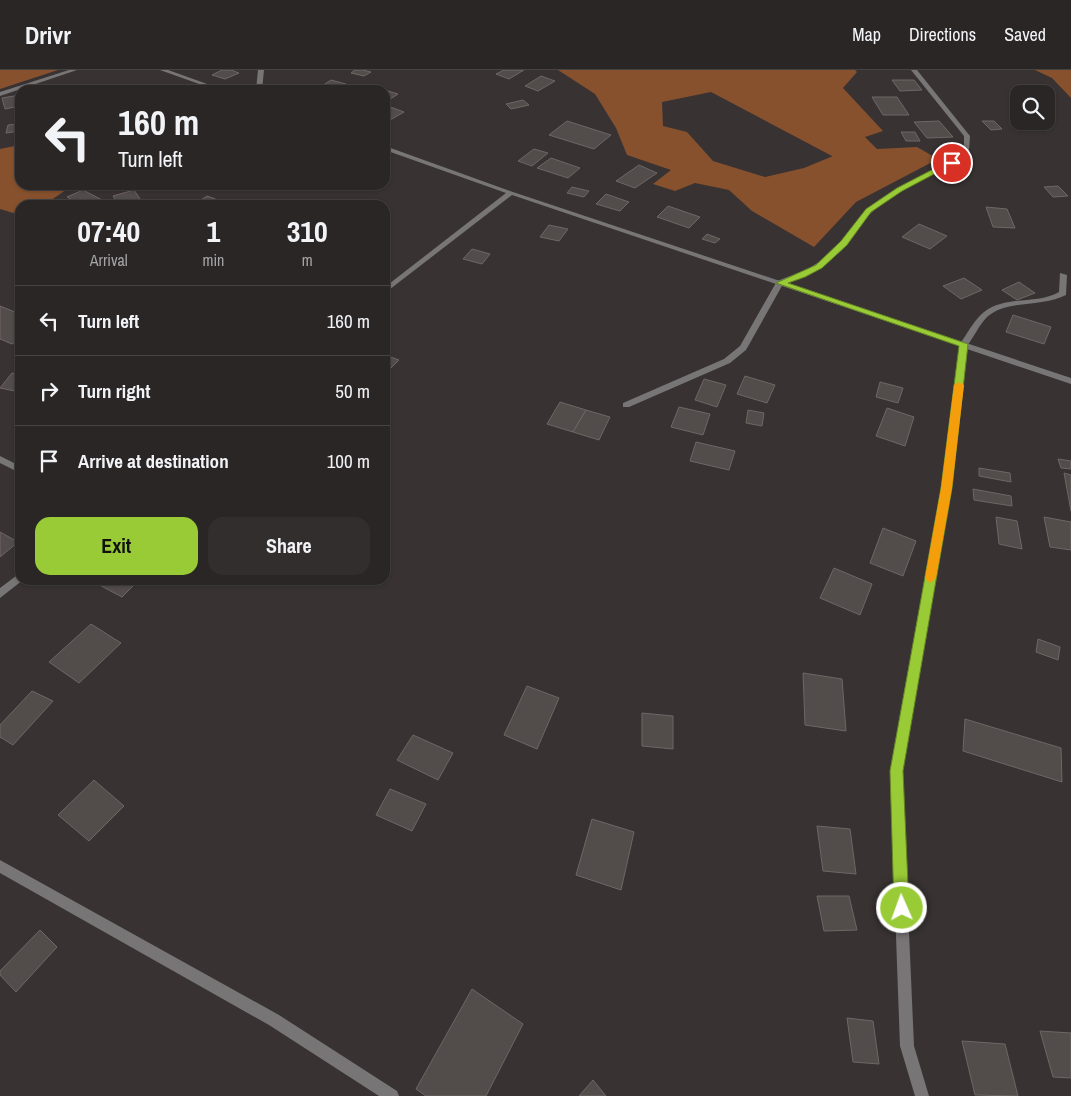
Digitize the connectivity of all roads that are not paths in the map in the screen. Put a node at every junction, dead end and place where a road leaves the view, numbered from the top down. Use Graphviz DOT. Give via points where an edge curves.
graph roads {
  1 [pos="74,70"];
  2 [pos="163,70"];
  3 [pos="261,70"];
  4 [pos="914,70"];
  5 [pos="28,85"];
  6 [pos="206,85"];
  7 [pos="260,85"];
  8 [pos="15,89"];
  9 [pos="0,94"];
  10 [pos="390,150"];
  11 [pos="511,193"];
  12 [pos="1063,275"];
  13 [pos="780,283"];
  14 [pos="390,286"];
  15 [pos="964,344"];
  16 [pos="1071,381"];
  17 [pos="626,405"];
  18 [pos="0,459"];
  19 [pos="15,467"];
  20 [pos="15,581"];
  21 [pos="0,594"];
  22 [pos="0,866"];
  23 [pos="392,1096"];
  24 [pos="922,1096"];
  1 -- 5 [label="street"];
  2 -- 6 [label="street"];
  3 -- 7 [label="street"];
  4 -- 13 [label="street" via="967,136 967,150 952,163 900,189 869,210 844,243 819,267"];
  8 -- 9 [label="street"];
  10 -- 11 [label="street"];
  11 -- 13 [label="street"];
  11 -- 14 [label="street"];
  12 -- 15 [label="street" via="1063,293 1054,299 1004,305 986,314"];
  13 -- 15 [label="street"];
  13 -- 17 [label="street" via="743,348 727,362"];
  15 -- 16 [label="street"];
  15 -- 24 [label="street" via="946,488 896,771 907,1046"];
  18 -- 19 [label="street"];
  20 -- 21 [label="street"];
  22 -- 23 [label="street" via="274,1020"];
}
